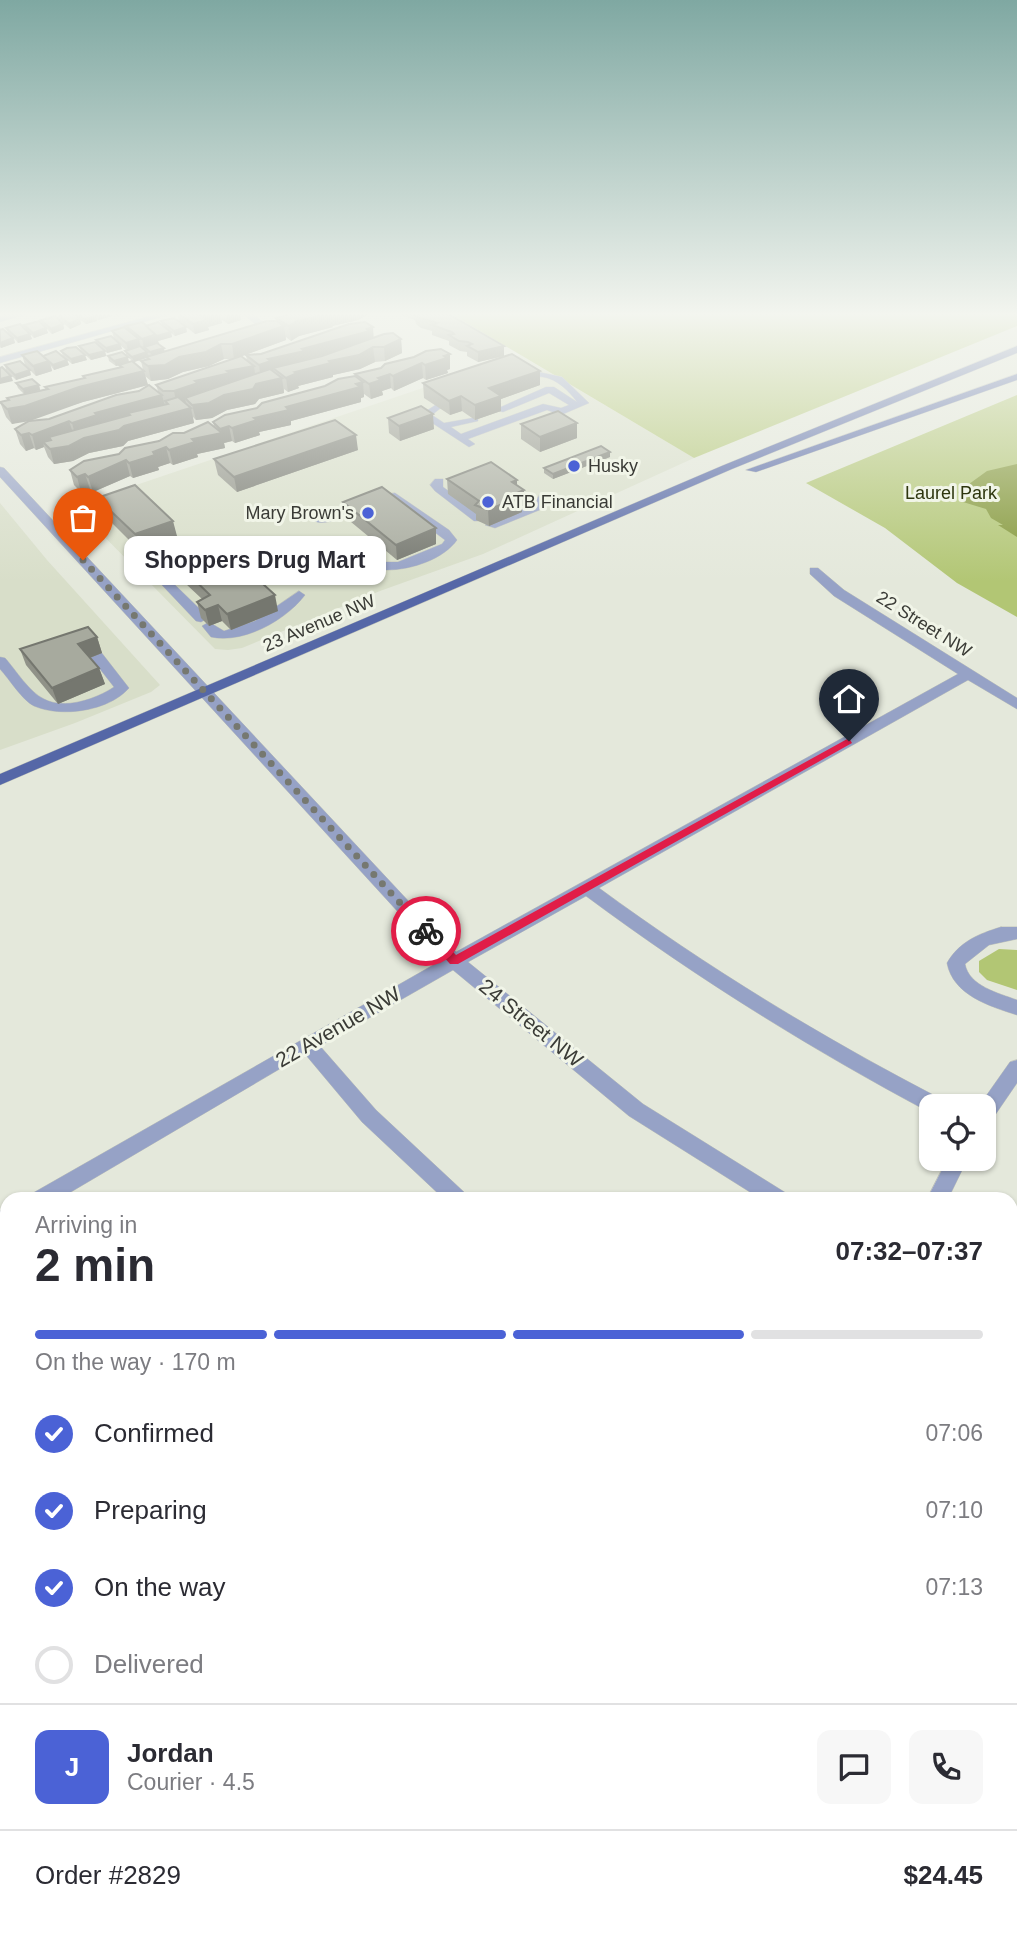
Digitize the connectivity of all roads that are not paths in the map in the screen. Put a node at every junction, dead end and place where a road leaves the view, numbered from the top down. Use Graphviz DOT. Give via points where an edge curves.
graph roads {
  1 [pos="512,402"];
  2 [pos="572,402"];
  3 [pos="583,402"];
  4 [pos="886,402"];
  5 [pos="944,402"];
  6 [pos="577,405"];
  7 [pos="437,407"];
  8 [pos="496,407"];
  9 [pos="470,417"];
  10 [pos="446,425"];
  11 [pos="0,470"];
  12 [pos="439,481"];
  13 [pos="691,485"];
  14 [pos="544,497"];
  15 [pos="478,518"];
  16 [pos="321,520"];
  17 [pos="491,525"];
  18 [pos="214,563"];
  19 [pos="374,565"];
  20 [pos="814,571"];
  21 [pos="299,596"];
  22 [pos="96,655"];
  23 [pos="0,661"];
  24 [pos="968,674"];
  25 [pos="205,693"];
  26 [pos="1017,704"];
  27 [pos="0,780"];
  28 [pos="587,888"];
  29 [pos="1017,933"];
  30 [pos="454,961"];
  31 [pos="1017,1008"];
  32 [pos="307,1045"];
  33 [pos="1017,1068"];
  34 [pos="919,1097"];
  35 [pos="996,1098"];
  36 [pos="951,1171"];
  37 [pos="52,1192"];
  38 [pos="450,1192"];
  39 [pos="768,1192"];
  40 [pos="941,1192"];
  1 -- 8 [label="street"];
  2 -- 6 [label="street"];
  3 -- 6 [label="street"];
  4 -- 13 [label="main road, 23 Avenue NW"];
  5 -- 13 [label="main road, 23 Avenue NW" via="738,475"];
  6 -- 10 [label="street" via="561,412 547,406 465,441"];
  7 -- 10 [label="street" via="425,415"];
  9 -- 10 [label="street"];
  11 -- 25 [label="street, 24 Street NW"];
  12 -- 15 [label="street" via="439,489"];
  13 -- 25 [label="main road, 23 Avenue NW"];
  14 -- 17 [label="street" via="538,506"];
  16 -- 19 [label="street" via="395,497 451,540 446,547 393,567"];
  18 -- 21 [label="street" via="167,584 216,634 228,635 277,615"];
  20 -- 24 [label="street, 22 Street NW" via="839,593"];
  22 -- 23 [label="street" via="122,688 71,707 37,702"];
  24 -- 26 [label="street, 22 Street NW"];
  24 -- 28 [label="street, 22 Avenue NW"];
  25 -- 27 [label="main road, 23 Avenue NW"];
  25 -- 30 [label="street, 24 Street NW"];
  28 -- 30 [label="street, 22 Avenue NW"];
  28 -- 34 [label="street" via="655,940 749,1000"];
  29 -- 31 [label="street" via="984,941 956,962 969,986"];
  30 -- 32 [label="street, 22 Avenue NW"];
  30 -- 39 [label="street, 24 Street NW" via="636,1110"];
  32 -- 37 [label="street, 22 Avenue NW"];
  32 -- 38 [label="street" via="369,1116"];
  33 -- 35 [label="street"];
  36 -- 40 [label="street"];
}
